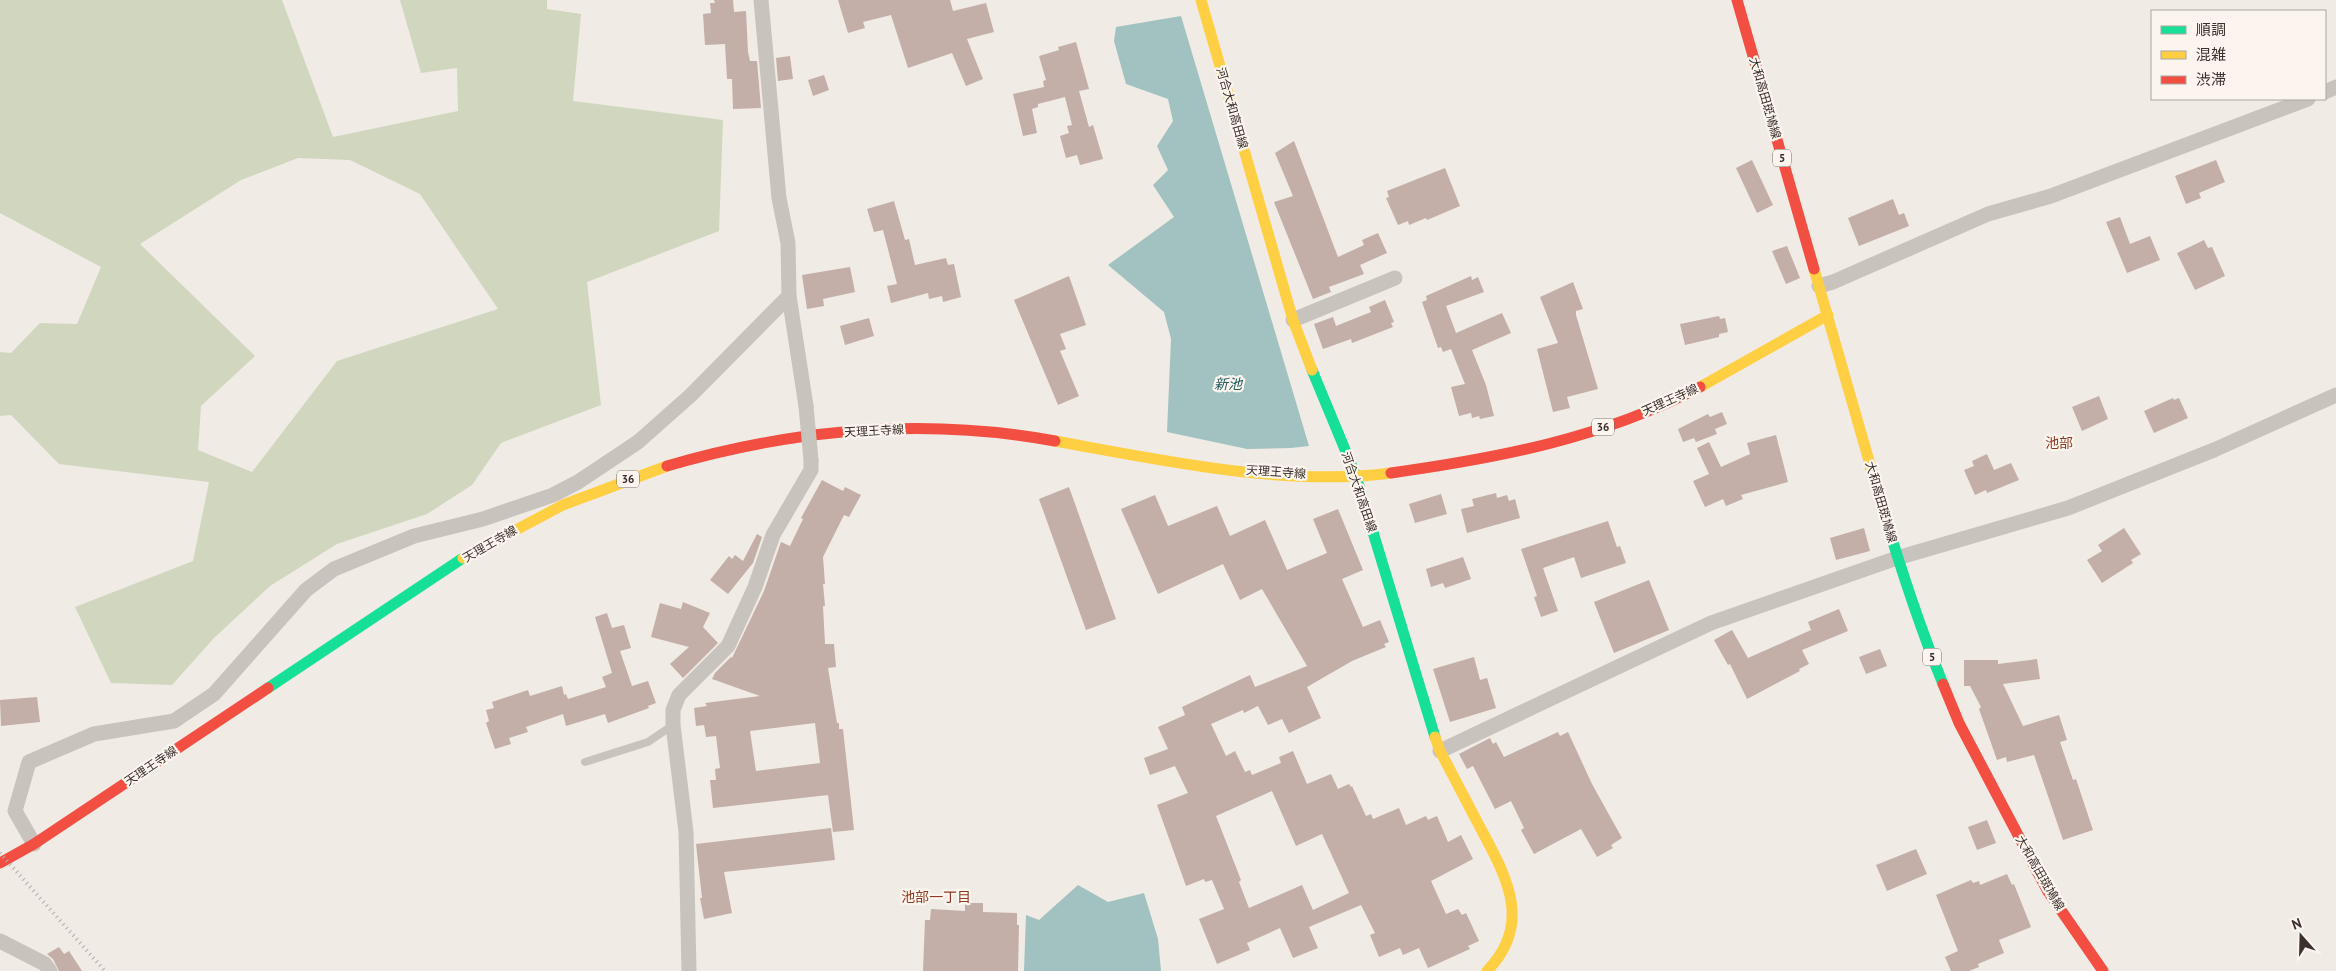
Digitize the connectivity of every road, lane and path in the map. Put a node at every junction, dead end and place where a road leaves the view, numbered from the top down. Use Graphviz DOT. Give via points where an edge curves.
graph roads {
  1 [pos="761,0"];
  2 [pos="1201,0"];
  3 [pos="1737,0"];
  4 [pos="2305,100"];
  5 [pos="1396,278"];
  6 [pos="1819,286"];
  7 [pos="789,296"];
  8 [pos="1828,315"];
  9 [pos="1293,320"];
  10 [pos="2336,395"];
  11 [pos="1356,476"];
  12 [pos="1897,558"];
  13 [pos="673,725"];
  14 [pos="1440,751"];
  15 [pos="585,762"];
  16 [pos="34,844"];
  17 [pos="0,863"];
  18 [pos="0,941"];
  19 [pos="50,971"];
  20 [pos="689,971"];
  21 [pos="1487,971"];
  22 [pos="2103,971"];
  1 -- 7 [label="street" via="779,198 788,243"];
  2 -- 9 [label="main road, 河合大和高田線"];
  3 -- 6 [label="main road, 大和高田斑鳩線 / 5"];
  4 -- 6 [label="street" via="2051,196 1988,214"];
  5 -- 9 [label="street"];
  6 -- 8 [label="main road, 大和高田斑鳩線 / 5"];
  7 -- 13 [label="street, bridge" via="806,406 811,470 773,535 755,587 728,646 679,695 673,710"];
  7 -- 16 [label="street" via="691,395 638,442 578,482 553,495 482,519 414,536 334,569 306,590 214,694 174,721 94,734 29,762 15,811"];
  8 -- 11 [label="main road, 天理王寺線 / 36" via="1706,384 1647,412 1580,435 1519,453 1462,464"];
  8 -- 12 [label="main road, 大和高田斑鳩線 / 5"];
  9 -- 11 [label="main road, 河合大和高田線"];
  10 -- 12 [label="street" via="2214,450 2068,508"];
  11 -- 14 [label="main road, 河合大和高田線" via="1419,691"];
  11 -- 16 [label="main road, 天理王寺線 / 36" via="1273,473 1182,464 1000,432 940,427 860,430 774,440 700,456 627,479 567,503 498,538"];
  12 -- 14 [label="street" via="1711,623"];
  12 -- 22 [label="main road, 大和高田斑鳩線 / 5" via="1922,632 1959,723 2048,890"];
  13 -- 15 [label="lane" via="648,742"];
  13 -- 20 [label="street" via="686,832"];
  14 -- 21 [label="main road, 河合大和高田線" via="1503,871 1513,904 1513,923 1504,952"];
  16 -- 17 [label="main road, 天理王寺線 / 36"];
  18 -- 19 [label="street" via="45,964"];
}
